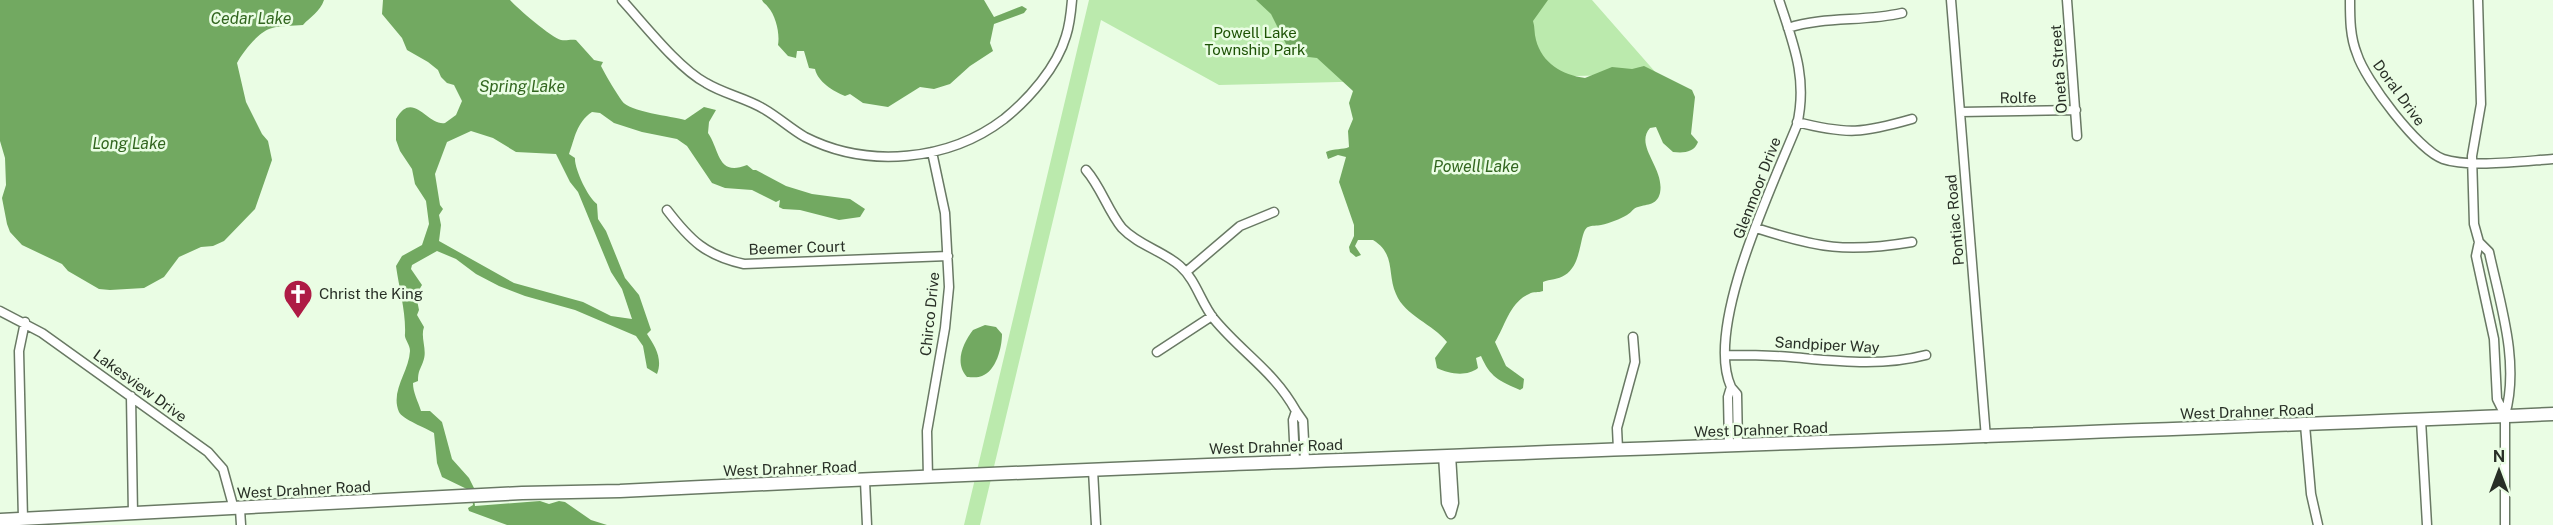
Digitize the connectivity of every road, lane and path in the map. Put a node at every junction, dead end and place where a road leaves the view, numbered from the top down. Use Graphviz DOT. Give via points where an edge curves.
graph roads {
  1 [pos="622,0"];
  2 [pos="1072,0"];
  3 [pos="1779,0"];
  4 [pos="1952,0"];
  5 [pos="2067,0"];
  6 [pos="2350,0"];
  7 [pos="2478,0"];
  8 [pos="1902,13"];
  9 [pos="1788,28"];
  10 [pos="2076,110"];
  11 [pos="1960,112"];
  12 [pos="1912,119"];
  13 [pos="1797,122"];
  14 [pos="2077,136"];
  15 [pos="932,152"];
  16 [pos="2553,159"];
  17 [pos="2472,163"];
  18 [pos="1086,170"];
  19 [pos="667,210"];
  20 [pos="1274,212"];
  21 [pos="1756,228"];
  22 [pos="1912,242"];
  23 [pos="2478,242"];
  24 [pos="948,256"];
  25 [pos="1186,272"];
  26 [pos="0,311"];
  27 [pos="1212,316"];
  28 [pos="25,322"];
  29 [pos="1633,337"];
  30 [pos="2508,347"];
  31 [pos="2495,348"];
  32 [pos="1157,352"];
  33 [pos="1725,355"];
  34 [pos="1926,355"];
  35 [pos="131,396"];
  36 [pos="2553,414"];
  37 [pos="2504,416"];
  38 [pos="2421,420"];
  39 [pos="2305,425"];
  40 [pos="1986,438"];
  41 [pos="1734,445"];
  42 [pos="1618,449"];
  43 [pos="1447,455"];
  44 [pos="1300,461"];
  45 [pos="1093,470"];
  46 [pos="928,478"];
  47 [pos="865,481"];
  48 [pos="237,509"];
  49 [pos="133,514"];
  50 [pos="23,519"];
  51 [pos="0,520"];
  52 [pos="241,525"];
  53 [pos="867,525"];
  54 [pos="1096,525"];
  55 [pos="1453,525"];
  56 [pos="2318,525"];
  57 [pos="2427,525"];
  58 [pos="2505,525"];
  1 -- 15 [label="street" via="704,82 761,107 804,137 875,156"];
  2 -- 15 [label="street" via="1060,52 1014,111 973,138"];
  3 -- 9 [label="street, Glenmoor Drive"];
  4 -- 11 [label="street, Pontiac Road"];
  5 -- 10 [label="street, Oneta Street"];
  6 -- 17 [label="street, Doral Drive" via="2357,56 2408,130 2438,156"];
  7 -- 17 [label="street" via="2481,104"];
  8 -- 9 [label="street" via="1876,19 1821,20"];
  9 -- 13 [label="street, Glenmoor Drive" via="1801,71"];
  10 -- 11 [label="street, Rolfe"];
  10 -- 14 [label="street, Oneta Street"];
  11 -- 40 [label="street, Pontiac Road"];
  12 -- 13 [label="street" via="1864,132 1826,130"];
  13 -- 21 [label="street, Glenmoor Drive"];
  15 -- 24 [label="street, Chirco Drive" via="945,213"];
  16 -- 17 [label="street, Doral Drive"];
  17 -- 23 [label="street"];
  18 -- 25 [label="street" via="1122,228"];
  19 -- 24 [label="street, Beemer Court" via="703,249 723,260 744,264"];
  20 -- 25 [label="street" via="1240,226"];
  21 -- 22 [label="street" via="1833,248"];
  21 -- 33 [label="street, Glenmoor Drive" via="1734,291 1726,326"];
  23 -- 30 [label="street" via="2489,252"];
  23 -- 31 [label="street" via="2476,256"];
  24 -- 46 [label="street, Chirco Drive" via="945,328 927,431"];
  25 -- 27 [label="street"];
  26 -- 28 [label="street, Lakesview Drive"];
  27 -- 32 [label="street"];
  27 -- 44 [label="street" via="1282,387 1303,421"];
  28 -- 35 [label="street, Lakesview Drive"];
  28 -- 50 [label="street" via="19,351"];
  29 -- 42 [label="street" via="1635,362 1617,428"];
  30 -- 31 [label="street"];
  30 -- 37 [label="street" via="2510,399"];
  31 -- 37 [label="street" via="2497,399"];
  33 -- 34 [label="street, Sandpiper Way" via="1870,363"];
  33 -- 41 [label="street, Glenmoor Drive" via="1726,377 1737,394"];
  35 -- 48 [label="street, Lakesview Drive" via="218,461"];
  35 -- 49 [label="street"];
  36 -- 37 [label="street, West Drahner Road"];
  37 -- 38 [label="street, West Drahner Road"];
  37 -- 58 [label="street"];
  38 -- 39 [label="street, West Drahner Road"];
  38 -- 57 [label="street"];
  39 -- 40 [label="street, West Drahner Road"];
  39 -- 56 [label="street"];
  40 -- 41 [label="street, West Drahner Road"];
  41 -- 42 [label="street, West Drahner Road"];
  42 -- 43 [label="street, West Drahner Road"];
  43 -- 44 [label="street, West Drahner Road"];
  43 -- 55 [label="street"];
  44 -- 45 [label="street, West Drahner Road"];
  45 -- 46 [label="street, West Drahner Road"];
  45 -- 54 [label="street"];
  46 -- 47 [label="street, West Drahner Road"];
  47 -- 48 [label="street, West Drahner Road" via="522,493"];
  47 -- 53 [label="street"];
  48 -- 49 [label="street, West Drahner Road"];
  48 -- 52 [label="street, Lakesview Drive"];
  49 -- 50 [label="street, West Drahner Road"];
  50 -- 51 [label="street, West Drahner Road"];
}
